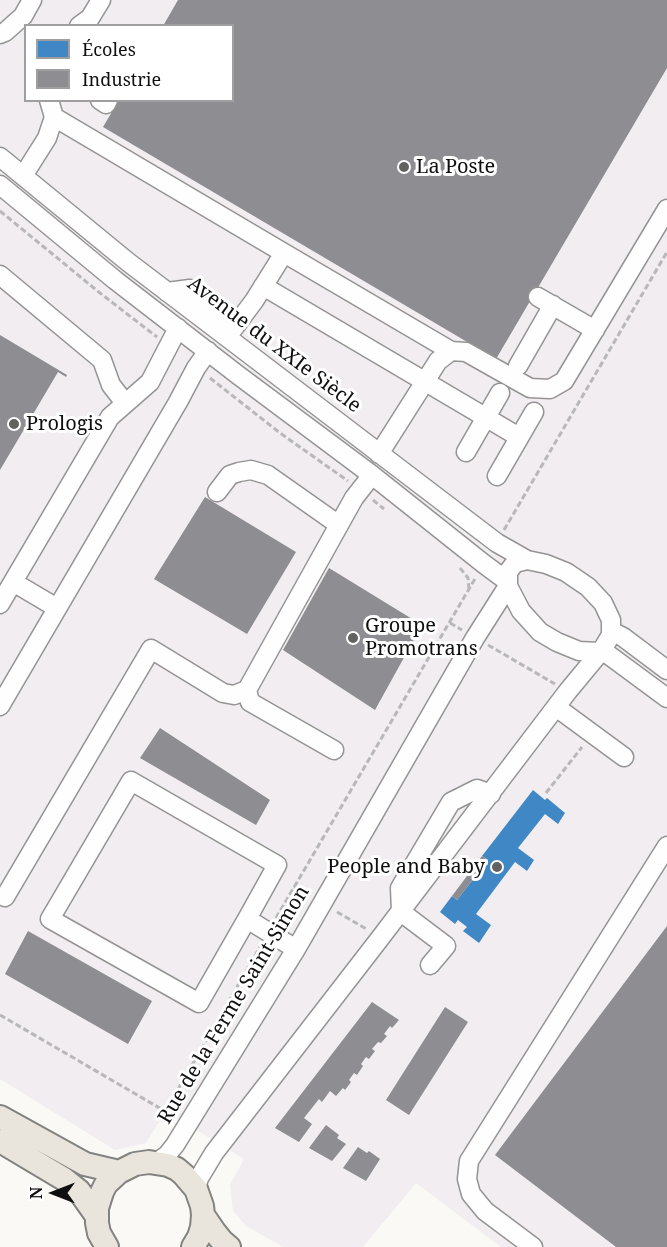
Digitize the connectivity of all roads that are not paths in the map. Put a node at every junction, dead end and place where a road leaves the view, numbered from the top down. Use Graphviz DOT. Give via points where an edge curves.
graph roads {
  1 [pos="32,0"];
  2 [pos="101,0"];
  3 [pos="91,23"];
  4 [pos="0,34"];
  5 [pos="51,109"];
  6 [pos="0,157"];
  7 [pos="23,176"];
  8 [pos="0,185"];
  9 [pos="667,208"];
  10 [pos="284,253"];
  11 [pos="0,274"];
  12 [pos="263,286"];
  13 [pos="178,328"];
  14 [pos="232,330"];
  15 [pos="595,330"];
  16 [pos="207,351"];
  17 [pos="451,351"];
  18 [pos="518,366"];
  19 [pos="426,381"];
  20 [pos="500,393"];
  21 [pos="125,403"];
  22 [pos="534,412"];
  23 [pos="485,418"];
  24 [pos="519,437"];
  25 [pos="466,452"];
  26 [pos="379,454"];
  27 [pos="372,475"];
  28 [pos="497,476"];
  29 [pos="217,492"];
  30 [pos="339,525"];
  31 [pos="527,560"];
  32 [pos="13,582"];
  33 [pos="508,584"];
  34 [pos="0,604"];
  35 [pos="57,608"];
  36 [pos="611,631"];
  37 [pos="601,651"];
  38 [pos="667,669"];
  39 [pos="247,690"];
  40 [pos="667,698"];
  41 [pos="0,706"];
  42 [pos="556,707"];
  43 [pos="334,750"];
  44 [pos="624,757"];
  45 [pos="491,794"];
  46 [pos="667,846"];
  47 [pos="5,897"];
  48 [pos="401,912"];
  49 [pos="248,919"];
  50 [pos="296,949"];
  51 [pos="430,965"];
  52 [pos="0,1117"];
  53 [pos="0,1141"];
  54 [pos="157,1162"];
  55 [pos="119,1172"];
  56 [pos="196,1189"];
  57 [pos="203,1215"];
  58 [pos="101,1235"];
  59 [pos="193,1247"];
  60 [pos="230,1247"];
  61 [pos="533,1247"];
  1 -- 4 [label="street" via="23,16"];
  2 -- 3 [label="street"];
  5 -- 7 [label="street" via="47,138"];
  5 -- 10 [label="street"];
  6 -- 7 [label="street, Avenue du XXIe Siècle"];
  7 -- 14 [label="street, Avenue du XXIe Siècle" via="167,292"];
  8 -- 13 [label="street"];
  9 -- 15 [label="street"];
  10 -- 12 [label="street"];
  10 -- 17 [label="street"];
  11 -- 21 [label="street" via="102,360 111,385"];
  12 -- 14 [label="street"];
  12 -- 19 [label="street"];
  13 -- 16 [label="street"];
  13 -- 21 [label="street" via="150,382"];
  14 -- 26 [label="street, Avenue du XXIe Siècle"];
  15 -- 17 [label="street" via="564,381 550,389 530,388 466,352"];
  15 -- 18 [label="street" via="545,301"];
  16 -- 27 [label="street"];
  16 -- 35 [label="street"];
  17 -- 19 [label="street" via="438,361"];
  19 -- 23 [label="street"];
  19 -- 26 [label="street"];
  20 -- 23 [label="street"];
  21 -- 32 [label="street" via="110,417"];
  22 -- 24 [label="street"];
  23 -- 24 [label="street"];
  23 -- 25 [label="street"];
  24 -- 28 [label="street"];
  26 -- 31 [label="street, Avenue du XXIe Siècle" via="497,543"];
  27 -- 30 [label="street"];
  27 -- 33 [label="street"];
  29 -- 30 [label="street" via="230,476 251,470 268,475"];
  30 -- 39 [label="street"];
  31 -- 33 [label="street, Rue de la Ferme Saint-Simon" via="515,564 508,572"];
  31 -- 36 [label="street, Avenue du XXIe Siècle" via="566,572 588,587 603,603 611,620"];
  32 -- 34 [label="street"];
  32 -- 35 [label="street"];
  33 -- 37 [label="street" via="521,611 540,632 579,651"];
  33 -- 50 [label="street, Rue de la Ferme Saint-Simon"];
  35 -- 41 [label="street"];
  36 -- 37 [label="street"];
  36 -- 38 [label="street"];
  37 -- 40 [label="street"];
  37 -- 42 [label="street"];
  39 -- 43 [label="street" via="250,702"];
  39 -- 47 [label="street" via="234,695 223,693 151,649"];
  42 -- 44 [label="street"];
  42 -- 45 [label="street"];
  45 -- 48 [label="street"];
  45 -- 48 [label="street" via="477,789 451,802 400,888"];
  46 -- 61 [label="street" via="469,1161 467,1179 471,1194 485,1211"];
  48 -- 51 [label="street" via="446,946"];
  48 -- 56 [label="street" via="214,1153"];
  49 -- 49 [label="street" via="199,1003 50,919 131,781 278,865"];
  49 -- 50 [label="street"];
  50 -- 54 [label="street, Rue de la Ferme Saint-Simon" via="167,1155"];
  52 -- 55 [label="main road" via="85,1164"];
  53 -- 58 [label="main road" via="71,1185 86,1199"];
  54 -- 55 [label="main road" via="135,1164"];
  54 -- 56 [label="main road" via="177,1169"];
  55 -- 58 [label="main road" via="102,1192"];
  56 -- 57 [label="main road"];
  57 -- 59 [label="main road"];
  57 -- 60 [label="main road"];
}
